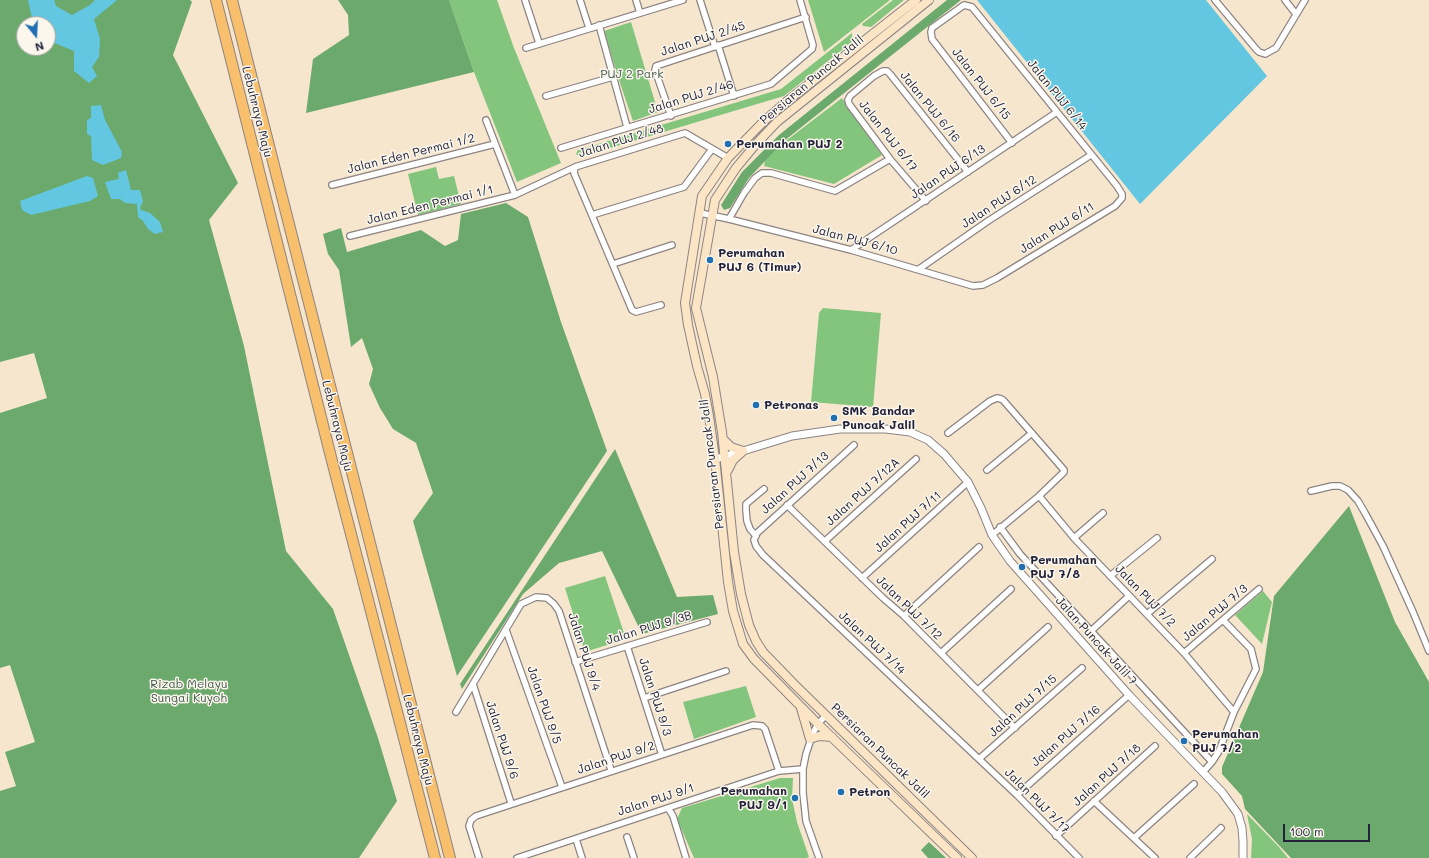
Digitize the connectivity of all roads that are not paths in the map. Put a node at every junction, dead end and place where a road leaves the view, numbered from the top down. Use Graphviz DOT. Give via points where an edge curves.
graph roads {
  1 [pos="216,0"];
  2 [pos="232,0"];
  3 [pos="526,0"];
  4 [pos="580,0"];
  5 [pos="636,0"];
  6 [pos="683,0"];
  7 [pos="700,0"];
  8 [pos="800,0"];
  9 [pos="907,0"];
  10 [pos="916,0"];
  11 [pos="928,0"];
  12 [pos="1215,0"];
  13 [pos="1284,0"];
  14 [pos="1305,0"];
  15 [pos="902,11"];
  16 [pos="640,13"];
  17 [pos="1296,14"];
  18 [pos="806,17"];
  19 [pos="599,25"];
  20 [pos="589,28"];
  21 [pos="932,39"];
  22 [pos="539,43"];
  23 [pos="716,46"];
  24 [pos="526,48"];
  25 [pos="890,74"];
  26 [pos="613,77"];
  27 [pos="546,96"];
  28 [pos="734,96"];
  29 [pos="1057,112"];
  30 [pos="671,116"];
  31 [pos="486,120"];
  32 [pos="627,127"];
  33 [pos="1012,142"];
  34 [pos="496,144"];
  35 [pos="561,148"];
  36 [pos="712,149"];
  37 [pos="1092,155"];
  38 [pos="728,158"];
  39 [pos="890,159"];
  40 [pos="575,167"];
  41 [pos="968,172"];
  42 [pos="332,186"];
  43 [pos="515,195"];
  44 [pos="1122,198"];
  45 [pos="926,201"];
  46 [pos="700,213"];
  47 [pos="592,215"];
  48 [pos="712,215"];
  49 [pos="729,218"];
  50 [pos="350,236"];
  51 [pos="672,245"];
  52 [pos="851,250"];
  53 [pos="613,264"];
  54 [pos="919,269"];
  55 [pos="1002,275"];
  56 [pos="661,305"];
  57 [pos="948,433"];
  58 [pos="1032,433"];
  59 [pos="723,439"];
  60 [pos="854,445"];
  61 [pos="744,451"];
  62 [pos="726,456"];
  63 [pos="715,458"];
  64 [pos="916,459"];
  65 [pos="987,470"];
  66 [pos="727,472"];
  67 [pos="968,482"];
  68 [pos="764,489"];
  69 [pos="1311,491"];
  70 [pos="1039,496"];
  71 [pos="787,505"];
  72 [pos="1103,513"];
  73 [pos="1000,528"];
  74 [pos="992,535"];
  75 [pos="755,538"];
  76 [pos="1074,538"];
  77 [pos="1157,538"];
  78 [pos="825,541"];
  79 [pos="979,546"];
  80 [pos="1212,559"];
  81 [pos="1110,576"];
  82 [pos="862,578"];
  83 [pos="1011,589"];
  84 [pos="1259,589"];
  85 [pos="1129,596"];
  86 [pos="1147,614"];
  87 [pos="904,616"];
  88 [pos="1223,620"];
  89 [pos="707,622"];
  90 [pos="1048,627"];
  91 [pos="506,630"];
  92 [pos="1091,631"];
  93 [pos="627,646"];
  94 [pos="1429,651"];
  95 [pos="941,653"];
  96 [pos="1184,653"];
  97 [pos="575,662"];
  98 [pos="1082,668"];
  99 [pos="726,671"];
  100 [pos="473,684"];
  101 [pos="978,690"];
  102 [pos="1129,695"];
  103 [pos="644,698"];
  104 [pos="800,705"];
  105 [pos="456,712"];
  106 [pos="1234,712"];
  107 [pos="826,715"];
  108 [pos="818,724"];
  109 [pos="1015,728"];
  110 [pos="832,737"];
  111 [pos="810,739"];
  112 [pos="1155,746"];
  113 [pos="662,755"];
  114 [pos="979,759"];
  115 [pos="1212,762"];
  116 [pos="803,769"];
  117 [pos="611,770"];
  118 [pos="780,771"];
  119 [pos="1203,772"];
  120 [pos="1194,784"];
  121 [pos="562,787"];
  122 [pos="1017,794"];
  123 [pos="1094,800"];
  124 [pos="511,803"];
  125 [pos="668,808"];
  126 [pos="1222,828"];
  127 [pos="1056,836"];
  128 [pos="627,837"];
  129 [pos="1134,838"];
  130 [pos="576,839"];
  131 [pos="435,858"];
  132 [pos="450,858"];
  133 [pos="479,858"];
  134 [pos="517,858"];
  135 [pos="582,858"];
  136 [pos="634,858"];
  137 [pos="686,858"];
  138 [pos="819,858"];
  139 [pos="957,858"];
  140 [pos="972,858"];
  141 [pos="1079,858"];
  142 [pos="1155,858"];
  143 [pos="1190,858"];
  144 [pos="1243,858"];
  1 -- 131 [label="highway, Lebuhraya Maju"];
  2 -- 132 [label="highway, Lebuhraya Maju"];
  3 -- 22 [label="street"];
  4 -- 20 [label="street"];
  5 -- 16 [label="street"];
  6 -- 16 [label="street"];
  7 -- 23 [label="street"];
  8 -- 18 [label="street"];
  9 -- 15 [label="main road"];
  10 -- 15 [label="main road, Persiaran Puncak Jalil"];
  11 -- 48 [label="main road, Persiaran Puncak Jalil" via="777,122 736,168 715,200"];
  12 -- 17 [label="street" via="1256,49 1265,54 1276,48"];
  13 -- 17 [label="street"];
  14 -- 17 [label="street"];
  15 -- 38 [label="main road, Persiaran Puncak Jalil" via="786,102"];
  16 -- 19 [label="street"];
  18 -- 23 [label="street, Jalan PUJ 2/45"];
  18 -- 28 [label="street, Jalan PUJ 2/46" via="813,44 808,54 771,84"];
  19 -- 20 [label="street"];
  19 -- 26 [label="street, Jalan PUJ 2/48"];
  20 -- 22 [label="street"];
  21 -- 29 [label="street, Jalan PUJ 6/14" via="931,32 935,26 961,6 972,7"];
  21 -- 33 [label="street, Jalan PUJ 6/15"];
  22 -- 24 [label="street"];
  23 -- 28 [label="street"];
  23 -- 30 [label="street, Jalan PUJ 2/45" via="656,66 655,70"];
  25 -- 39 [label="street, Jalan PUJ 6/17" via="883,71 874,76 848,100"];
  25 -- 41 [label="street, Jalan PUJ 6/16"];
  26 -- 27 [label="street"];
  26 -- 32 [label="street, Jalan PUJ 2/48"];
  28 -- 30 [label="street, Jalan PUJ 2/46"];
  29 -- 33 [label="street, Jalan PUJ 6/13"];
  29 -- 37 [label="street, Jalan PUJ 6/14"];
  30 -- 32 [label="street, Jalan PUJ 2/46"];
  31 -- 34 [label="street"];
  32 -- 35 [label="street, Jalan PUJ 2/46"];
  33 -- 41 [label="street, Jalan PUJ 6/13"];
  34 -- 42 [label="street, Jalan Eden Permai 1/2"];
  34 -- 43 [label="street"];
  36 -- 38 [label="street, Jalan PUJ 2/48"];
  36 -- 40 [label="street, Jalan PUJ 2/48" via="684,133"];
  36 -- 47 [label="street" via="684,187"];
  37 -- 44 [label="street, Jalan PUJ 6/14" via="1117,186"];
  37 -- 54 [label="street, Jalan PUJ 6/12" via="988,221"];
  38 -- 46 [label="main road, Persiaran Puncak Jalil" via="702,196"];
  39 -- 45 [label="street, Jalan PUJ 6/17"];
  39 -- 49 [label="street" via="835,191 771,173 762,173 755,178"];
  40 -- 43 [label="street, Jalan Eden Permai 1/1"];
  40 -- 47 [label="street, Jalan PUJ 2/48" via="574,173"];
  41 -- 45 [label="street, Jalan PUJ 6/13"];
  43 -- 50 [label="street, Jalan Eden Permai 1/1"];
  44 -- 55 [label="street, Jalan PUJ 6/11" via="1115,206"];
  45 -- 52 [label="street, Jalan PUJ 6/13"];
  46 -- 48 [label="street, Jalan PUJ 6/10"];
  46 -- 63 [label="main road, Persiaran Puncak Jalil" via="685,303 705,394"];
  47 -- 53 [label="street, Jalan PUJ 2/48"];
  48 -- 49 [label="street, Jalan PUJ 6/10"];
  48 -- 59 [label="main road, Persiaran Puncak Jalil" via="696,308 713,377"];
  49 -- 52 [label="street, Jalan PUJ 6/10"];
  51 -- 53 [label="street"];
  52 -- 54 [label="street, Jalan PUJ 6/10"];
  53 -- 56 [label="street, Jalan PUJ 2/48" via="634,312"];
  54 -- 55 [label="street, Jalan PUJ 6/10" via="973,286 983,285"];
  57 -- 58 [label="street" via="997,398 1003,400"];
  58 -- 65 [label="street"];
  58 -- 70 [label="street" via="1064,470"];
  59 -- 61 [label="main road" via="731,447"];
  59 -- 62 [label="main road, Persiaran Puncak Jalil"];
  60 -- 71 [label="street, Jalan PUJ 7/13"];
  61 -- 62 [label="street, Jalan Puncak Jalil 7"];
  61 -- 66 [label="main road" via="733,460"];
  61 -- 67 [label="street, Jalan Puncak Jalil 7" via="792,436 834,429 886,429 910,432 928,440"];
  62 -- 63 [label="street, Jalan Puncak Jalil 7"];
  62 -- 66 [label="main road, Persiaran Puncak Jalil"];
  63 -- 104 [label="main road, Persiaran Puncak Jalil" via="728,582 738,628 748,652"];
  64 -- 78 [label="street, Jalan PUJ 7/12A"];
  66 -- 107 [label="main road, Persiaran Puncak Jalil" via="736,566 741,594 756,641 763,652"];
  67 -- 74 [label="street, Jalan Puncak Jalil 7"];
  67 -- 82 [label="street, Jalan PUJ 7/11"];
  68 -- 75 [label="street, Jalan PUJ 7/14" via="746,504 747,521"];
  69 -- 94 [label="street" via="1340,486 1348,490 1358,501 1382,546"];
  70 -- 73 [label="street"];
  70 -- 76 [label="street, Jalan PUJ 7/2"];
  71 -- 75 [label="street, Jalan PUJ 7/13" via="757,533"];
  71 -- 78 [label="street, Jalan PUJ 7/12"];
  72 -- 76 [label="street"];
  73 -- 74 [label="street"];
  73 -- 92 [label="street" via="1020,554"];
  74 -- 102 [label="street, Jalan Puncak Jalil 7" via="1010,561"];
  75 -- 114 [label="street, Jalan PUJ 7/14" via="756,546 763,555"];
  76 -- 81 [label="street, Jalan PUJ 7/2"];
  77 -- 81 [label="street"];
  78 -- 82 [label="street, Jalan PUJ 7/12"];
  79 -- 87 [label="street"];
  80 -- 86 [label="street"];
  81 -- 85 [label="street, Jalan PUJ 7/2"];
  82 -- 87 [label="street, Jalan PUJ 7/12"];
  83 -- 95 [label="street"];
  84 -- 88 [label="street, Jalan PUJ 7/3"];
  85 -- 86 [label="street, Jalan PUJ 7/2"];
  85 -- 92 [label="street"];
  86 -- 96 [label="street, Jalan PUJ 7/2"];
  87 -- 95 [label="street, Jalan PUJ 7/12"];
  88 -- 96 [label="street, Jalan PUJ 7/3"];
  88 -- 106 [label="street" via="1251,649 1256,668"];
  89 -- 93 [label="street, Jalan PUJ 9/3B"];
  90 -- 101 [label="street"];
  91 -- 97 [label="street, Jalan PUJ 9/4" via="521,604 536,597 547,598 559,610"];
  91 -- 100 [label="street, Jalan PUJ 9/4"];
  91 -- 121 [label="street, Jalan PUJ 9/5"];
  92 -- 115 [label="street"];
  93 -- 97 [label="street, Jalan PUJ 9/3B"];
  93 -- 103 [label="street, Jalan PUJ 9/3"];
  95 -- 101 [label="street, Jalan PUJ 7/12"];
  96 -- 106 [label="street, Jalan PUJ 7/2"];
  97 -- 117 [label="street, Jalan PUJ 9/4"];
  98 -- 109 [label="street, Jalan PUJ 7/15"];
  99 -- 103 [label="street"];
  100 -- 105 [label="street, Jalan PUJ 9/4"];
  100 -- 124 [label="street, Jalan PUJ 9/6"];
  101 -- 109 [label="street, Jalan PUJ 7/12"];
  102 -- 119 [label="street, Jalan Puncak Jalil 7"];
  102 -- 122 [label="street, Jalan PUJ 7/16"];
  103 -- 113 [label="street, Jalan PUJ 9/3"];
  104 -- 108 [label="main road, Persiaran Puncak Jalil"];
  104 -- 111 [label="main road"];
  106 -- 115 [label="street"];
  107 -- 108 [label="street"];
  107 -- 140 [label="main road, Persiaran Puncak Jalil"];
  108 -- 110 [label="main road, Persiaran Puncak Jalil"];
  108 -- 111 [label="street"];
  109 -- 114 [label="street, Jalan PUJ 7/15"];
  110 -- 111 [label="main road" via="819,736"];
  110 -- 139 [label="main road, Persiaran Puncak Jalil"];
  111 -- 116 [label="street"];
  112 -- 123 [label="street, Jalan PUJ 7/18"];
  113 -- 117 [label="street, Jalan PUJ 9/2"];
  113 -- 118 [label="street, Jalan PUJ 9/2" via="758,725 767,732"];
  114 -- 122 [label="street, Jalan PUJ 7/17"];
  115 -- 119 [label="street"];
  116 -- 118 [label="street, Jalan PUJ 9/1"];
  116 -- 138 [label="street" via="806,821"];
  117 -- 121 [label="street, Jalan PUJ 9/2"];
  118 -- 125 [label="street, Jalan PUJ 9/1"];
  119 -- 144 [label="street, Jalan Puncak Jalil 7" via="1238,814 1242,828"];
  120 -- 129 [label="street"];
  121 -- 124 [label="street, Jalan PUJ 9/2"];
  122 -- 127 [label="street, Jalan PUJ 7/17"];
  123 -- 127 [label="street, Jalan PUJ 7/18"];
  123 -- 129 [label="street"];
  124 -- 133 [label="street, Jalan PUJ 9/2" via="471,820 470,831"];
  125 -- 130 [label="street, Jalan PUJ 9/1"];
  125 -- 137 [label="street"];
  126 -- 143 [label="street"];
  127 -- 141 [label="street, Jalan PUJ 7/17"];
  128 -- 136 [label="street"];
  129 -- 142 [label="street"];
  130 -- 134 [label="street, Jalan PUJ 9/1"];
  130 -- 135 [label="street"];
}
